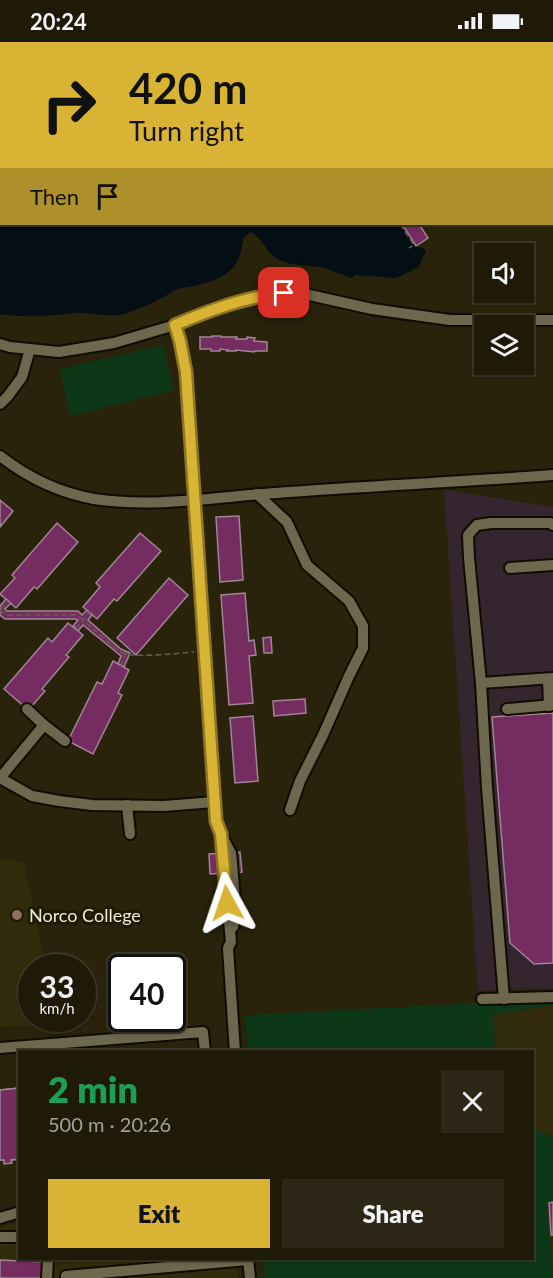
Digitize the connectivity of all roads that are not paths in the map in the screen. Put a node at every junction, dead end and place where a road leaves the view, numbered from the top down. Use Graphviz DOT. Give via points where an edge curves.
graph roads {
  1 [pos="553,320"];
  2 [pos="175,325"];
  3 [pos="0,344"];
  4 [pos="30,349"];
  5 [pos="0,404"];
  6 [pos="0,456"];
  7 [pos="553,475"];
  8 [pos="257,494"];
  9 [pos="194,500"];
  10 [pos="553,525"];
  11 [pos="553,565"];
  12 [pos="510,568"];
  13 [pos="550,679"];
  14 [pos="481,683"];
  15 [pos="551,706"];
  16 [pos="507,709"];
  17 [pos="27,710"];
  18 [pos="44,726"];
  19 [pos="65,741"];
  20 [pos="0,778"];
  21 [pos="214,802"];
  22 [pos="127,806"];
  23 [pos="290,810"];
  24 [pos="216,821"];
  25 [pos="130,834"];
  26 [pos="230,945"];
  27 [pos="553,997"];
  28 [pos="482,999"];
  29 [pos="504,999"];
  30 [pos="0,1048"];
  31 [pos="204,1050"];
  32 [pos="235,1050"];
  33 [pos="18,1213"];
  34 [pos="0,1218"];
  35 [pos="0,1237"];
  36 [pos="18,1237"];
  37 [pos="48,1260"];
  38 [pos="237,1260"];
  39 [pos="248,1260"];
  40 [pos="47,1278"];
  41 [pos="66,1278"];
  42 [pos="249,1278"];
  1 -- 2 [label="street" via="450,320 372,309 296,292 217,307"];
  2 -- 4 [label="street" via="114,343 59,352"];
  2 -- 9 [label="street" via="186,372"];
  3 -- 4 [label="street"];
  4 -- 5 [label="street" via="22,377"];
  6 -- 9 [label="street" via="58,489 92,499"];
  7 -- 8 [label="street"];
  8 -- 9 [label="street"];
  8 -- 23 [label="street" via="287,522 307,565 349,601 363,626 363,648"];
  9 -- 21 [label="street"];
  10 -- 14 [label="street" via="491,523 477,525 468,536"];
  11 -- 12 [label="street"];
  13 -- 14 [label="street"];
  13 -- 15 [label="street"];
  14 -- 29 [label="street"];
  15 -- 16 [label="street"];
  17 -- 18 [label="street"];
  18 -- 19 [label="street"];
  18 -- 20 [label="street"];
  20 -- 22 [label="street" via="32,796"];
  21 -- 22 [label="street"];
  21 -- 24 [label="street"];
  22 -- 25 [label="street"];
  24 -- 26 [label="street" via="222,911"];
  24 -- 26 [label="street" via="231,853 236,915"];
  26 -- 32 [label="street"];
  27 -- 29 [label="street"];
  28 -- 29 [label="street"];
  30 -- 31 [label="street" via="203,1032"];
  33 -- 34 [label="street"];
  35 -- 36 [label="street"];
  37 -- 40 [label="street"];
  38 -- 41 [label="street"];
  39 -- 42 [label="street"];
}
